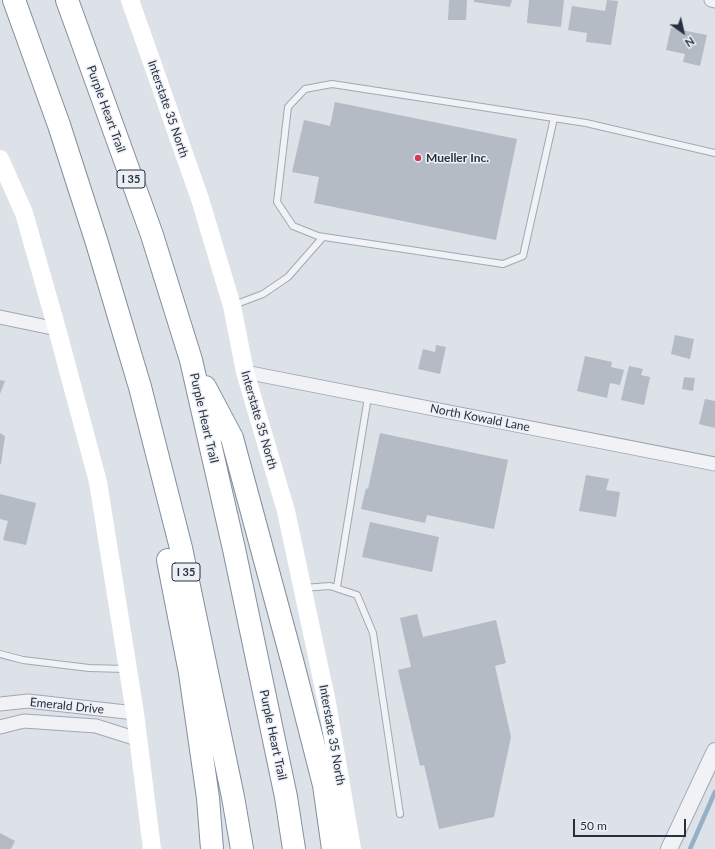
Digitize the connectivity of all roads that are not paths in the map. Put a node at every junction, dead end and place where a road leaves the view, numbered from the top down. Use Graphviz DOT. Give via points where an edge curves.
graph roads {
  1 [pos="14,0"];
  2 [pos="67,0"];
  3 [pos="130,0"];
  4 [pos="711,0"];
  5 [pos="715,1"];
  6 [pos="554,118"];
  7 [pos="715,153"];
  8 [pos="0,159"];
  9 [pos="323,237"];
  10 [pos="114,300"];
  11 [pos="232,306"];
  12 [pos="0,317"];
  13 [pos="58,329"];
  14 [pos="191,360"];
  15 [pos="245,372"];
  16 [pos="368,397"];
  17 [pos="715,464"];
  18 [pos="337,587"];
  19 [pos="302,588"];
  20 [pos="0,654"];
  21 [pos="128,669"];
  22 [pos="0,704"];
  23 [pos="135,713"];
  24 [pos="0,727"];
  25 [pos="137,739"];
  26 [pos="715,751"];
  27 [pos="400,814"];
  28 [pos="152,849"];
  29 [pos="212,849"];
  30 [pos="242,849"];
  31 [pos="294,849"];
  32 [pos="333,849"];
  33 [pos="352,849"];
  34 [pos="669,849"];
  1 -- 10 [label="highway, I 35" via="61,132"];
  2 -- 14 [label="highway, Purple Heart Trail / I 35" via="152,235"];
  3 -- 11 [label="main road, Interstate 35 North" via="200,199"];
  4 -- 5 [label="street"];
  6 -- 7 [label="lane"];
  6 -- 9 [label="lane" via="523,256 503,264"];
  6 -- 9 [label="lane" via="332,84 305,89 288,107 277,202 293,226"];
  8 -- 13 [label="main road" via="24,213"];
  9 -- 11 [label="lane" via="288,277 263,294"];
  10 -- 29 [label="highway" via="107,323 167,552 190,673 208,798"];
  10 -- 30 [label="highway, I 35" via="140,387 181,548"];
  11 -- 15 [label="main road, Interstate 35 North"];
  12 -- 13 [label="street"];
  13 -- 21 [label="main road" via="98,482"];
  14 -- 31 [label="highway, Purple Heart Trail / I 35" via="234,549 286,797"];
  14 -- 32 [label="highway" via="232,438 324,785"];
  15 -- 16 [label="street, North Kowald Lane"];
  15 -- 19 [label="main road, Interstate 35 North" via="286,511"];
  16 -- 17 [label="street, North Kowald Lane"];
  16 -- 18 [label="lane"];
  18 -- 19 [label="lane"];
  18 -- 27 [label="lane" via="357,595 373,633"];
  19 -- 33 [label="main road, Interstate 35 North" via="327,704"];
  20 -- 21 [label="lane" via="23,660 89,668"];
  21 -- 23 [label="main road"];
  22 -- 23 [label="street, Emerald Drive" via="28,701"];
  23 -- 25 [label="main road"];
  24 -- 25 [label="street, Emerald Drive" via="24,721 96,726"];
  25 -- 28 [label="main road"];
  26 -- 34 [label="street"];
}
